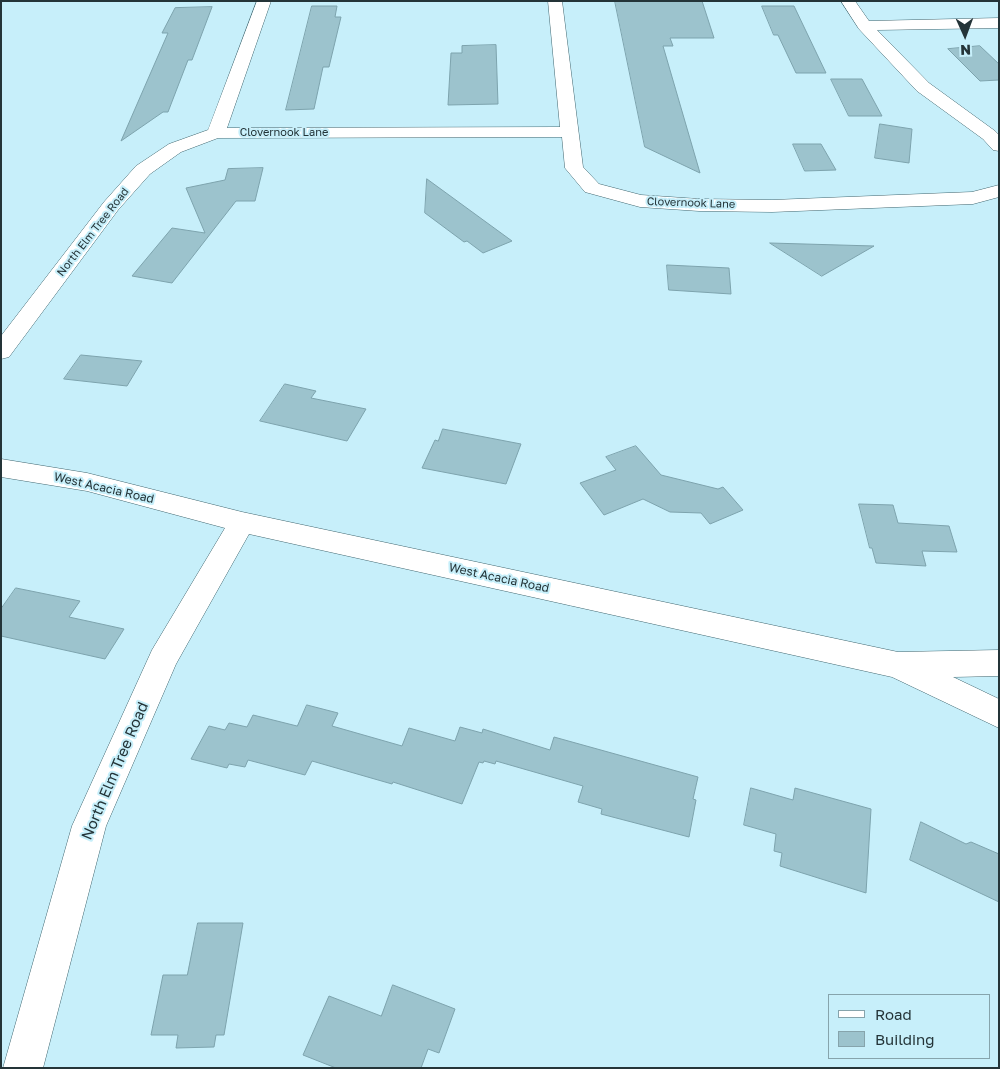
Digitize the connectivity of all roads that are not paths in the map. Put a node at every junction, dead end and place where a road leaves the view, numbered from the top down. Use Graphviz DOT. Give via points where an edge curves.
graph roads {
  1 [pos="264,1"];
  2 [pos="555,1"];
  3 [pos="848,1"];
  4 [pos="999,23"];
  5 [pos="864,26"];
  6 [pos="571,132"];
  7 [pos="216,134"];
  8 [pos="999,146"];
  9 [pos="999,191"];
  10 [pos="978,197"];
  11 [pos="999,203"];
  12 [pos="1,352"];
  13 [pos="1,468"];
  14 [pos="242,522"];
  15 [pos="999,663"];
  16 [pos="898,665"];
  17 [pos="999,714"];
  18 [pos="23,1068"];
  1 -- 7 [label="street"];
  2 -- 6 [label="street"];
  3 -- 5 [label="street"];
  4 -- 5 [label="street"];
  5 -- 8 [label="street" via="923,87 989,135"];
  6 -- 7 [label="street, Clovernook Lane"];
  6 -- 10 [label="street, Clovernook Lane" via="574,168 592,188 640,201 772,206"];
  7 -- 12 [label="street, North Elm Tree Road" via="175,148 143,170 111,206"];
  9 -- 10 [label="street, Clovernook Lane"];
  10 -- 11 [label="street"];
  13 -- 14 [label="street, West Acacia Road" via="87,482"];
  14 -- 16 [label="street, West Acacia Road"];
  14 -- 18 [label="street, North Elm Tree Road" via="163,658 90,826"];
  15 -- 16 [label="street, West Acacia Road"];
  16 -- 17 [label="street"];
}
